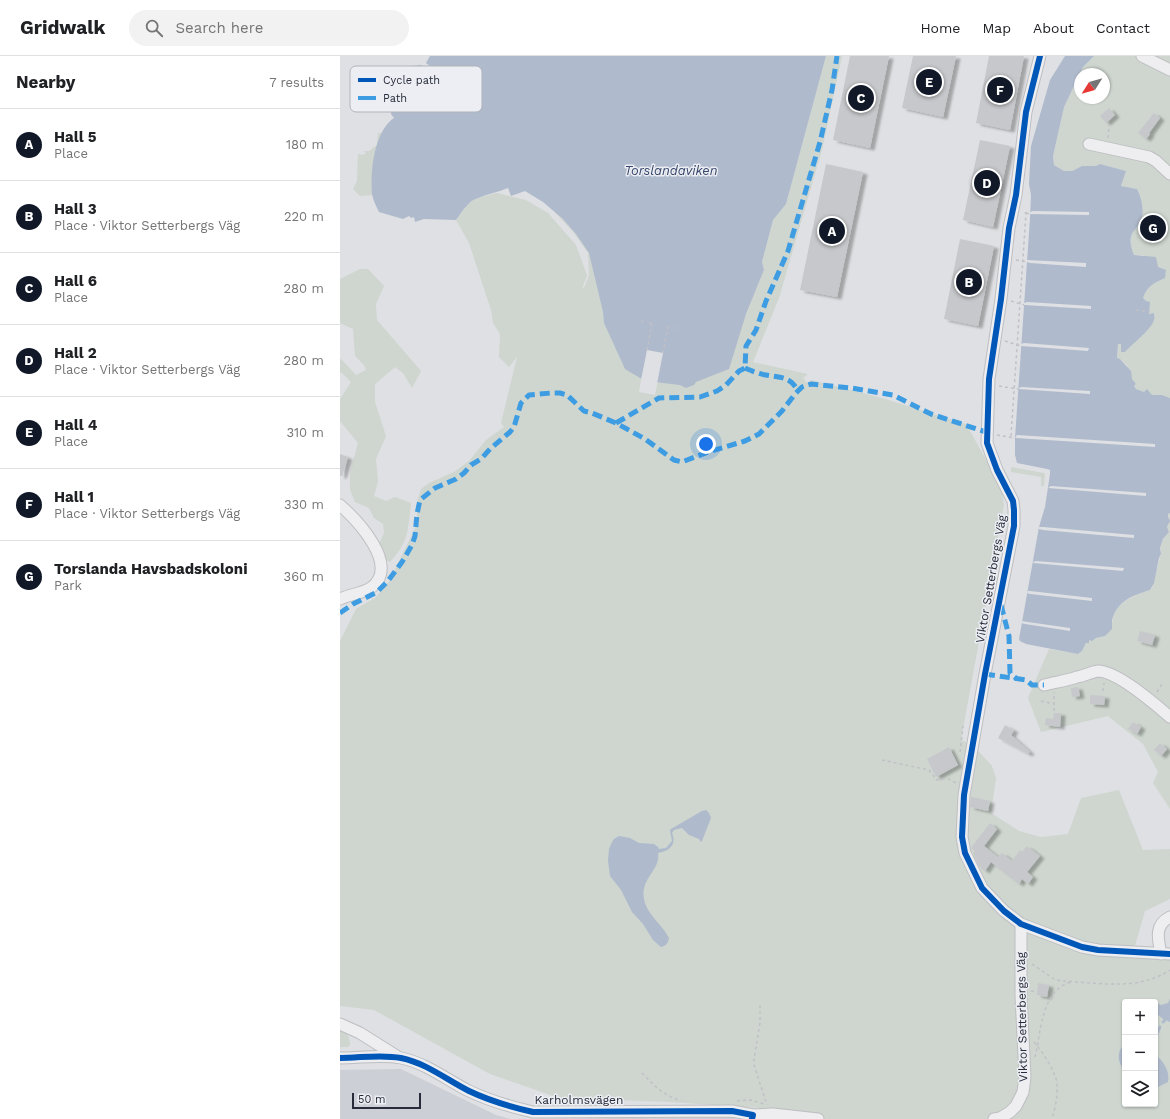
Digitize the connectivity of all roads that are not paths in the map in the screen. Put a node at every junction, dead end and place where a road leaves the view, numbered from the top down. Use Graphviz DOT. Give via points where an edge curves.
graph roads {
  1 [pos="1040,56"];
  2 [pos="1142,56"];
  3 [pos="1170,70"];
  4 [pos="1089,144"];
  5 [pos="1170,174"];
  6 [pos="340,505"];
  7 [pos="340,599"];
  8 [pos="1049,684"];
  9 [pos="1170,717"];
  10 [pos="1170,917"];
  11 [pos="1021,924"];
  12 [pos="1165,954"];
  13 [pos="340,1024"];
  14 [pos="340,1058"];
  15 [pos="401,1058"];
  16 [pos="753,1117"];
  17 [pos="818,1119"];
  18 [pos="994,1119"];
  1 -- 11 [label="street, Viktor Setterbergs Väg" via="1026,112 1009,228 989,384 986,432 997,470 1013,501 1014,526 985,674 962,814 965,853 982,888"];
  2 -- 3 [label="street"];
  4 -- 5 [label="street" via="1152,158"];
  6 -- 7 [label="street" via="368,536 380,560 381,572 378,580 366,591"];
  8 -- 9 [label="street" via="1093,672 1108,673 1146,697"];
  10 -- 12 [label="street" via="1158,928 1158,937"];
  11 -- 12 [label="street, Viktor Setterbergs Väg" via="1082,947"];
  11 -- 18 [label="street, Viktor Setterbergs Väg" via="1025,1077 1023,1092 1010,1112"];
  13 -- 15 [label="street, Karholmsvägen"];
  14 -- 15 [label="street, Karholmsvägen"];
  15 -- 16 [label="street, Karholmsvägen" via="418,1063 495,1102 533,1112 732,1111"];
  16 -- 17 [label="street" via="773,1114"];
}
